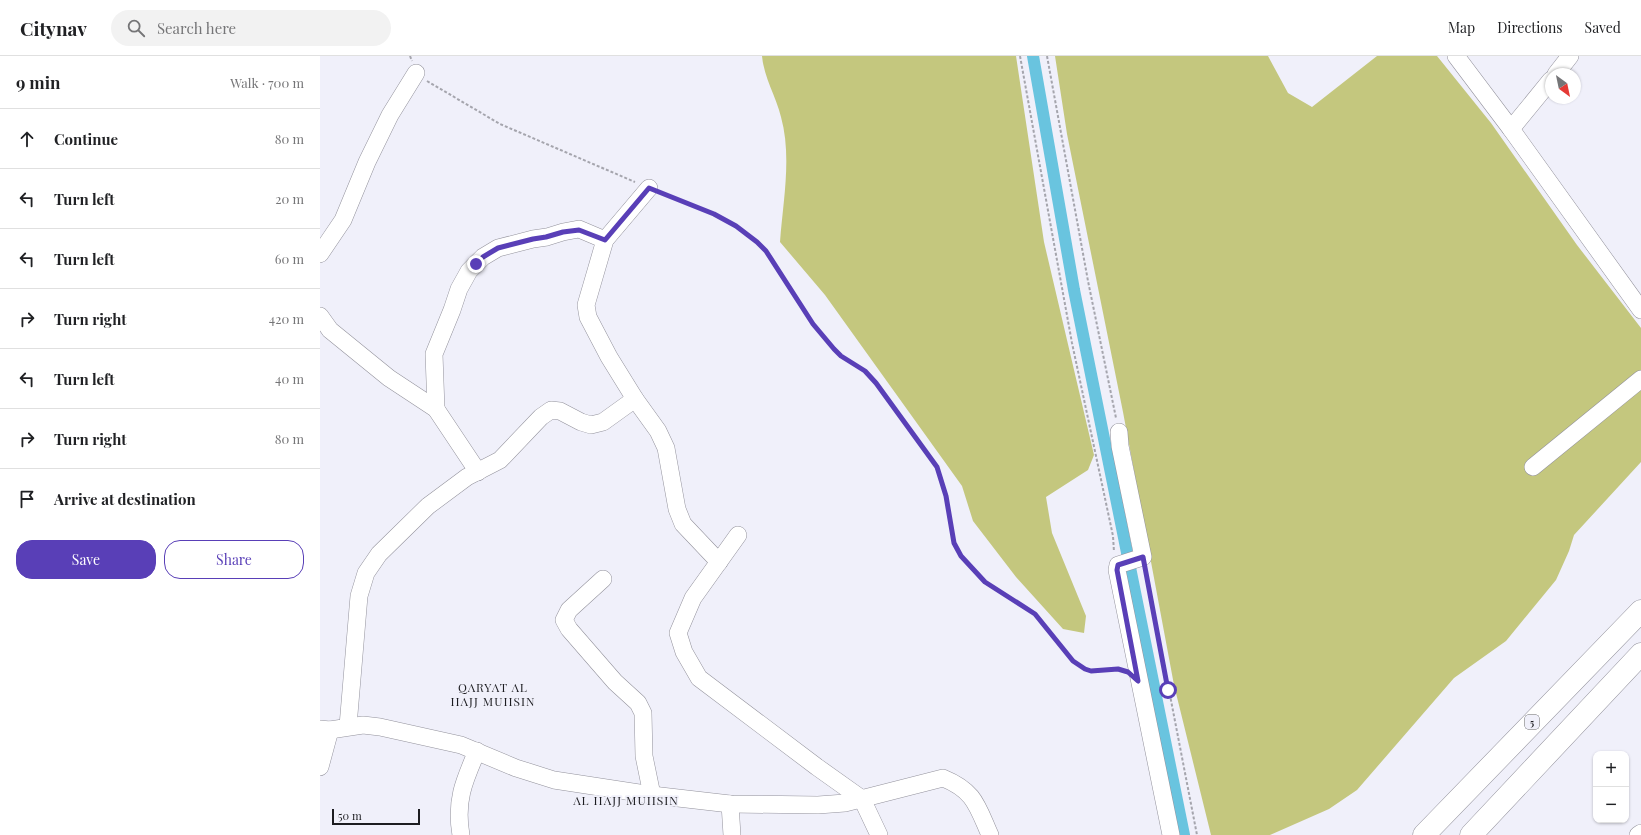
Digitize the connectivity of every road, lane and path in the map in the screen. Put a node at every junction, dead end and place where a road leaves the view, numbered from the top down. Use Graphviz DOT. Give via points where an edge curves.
graph roads {
  1 [pos="410,56"];
  2 [pos="1020,56"];
  3 [pos="1047,56"];
  4 [pos="1456,56"];
  5 [pos="1570,56"];
  6 [pos="1561,68"];
  7 [pos="416,73"];
  8 [pos="1545,87"];
  9 [pos="1511,129"];
  10 [pos="649,188"];
  11 [pos="605,240"];
  12 [pos="320,254"];
  13 [pos="1641,310"];
  14 [pos="320,316"];
  15 [pos="1641,379"];
  16 [pos="635,399"];
  17 [pos="436,409"];
  18 [pos="1118,432"];
  19 [pos="1533,467"];
  20 [pos="478,472"];
  21 [pos="738,535"];
  22 [pos="719,562"];
  23 [pos="1130,562"];
  24 [pos="603,579"];
  25 [pos="1641,611"];
  26 [pos="1641,654"];
  27 [pos="1138,681"];
  28 [pos="348,726"];
  29 [pos="325,729"];
  30 [pos="477,751"];
  31 [pos="320,767"];
  32 [pos="652,795"];
  33 [pos="862,799"];
  34 [pos="730,804"];
  35 [pos="1641,833"];
  36 [pos="461,835"];
  37 [pos="732,835"];
  38 [pos="879,835"];
  39 [pos="990,835"];
  40 [pos="1171,835"];
  41 [pos="1197,835"];
  42 [pos="1424,835"];
  43 [pos="1471,835"];
  44 [pos="1638,835"];
  1 -- 7 [label="path"];
  2 -- 23 [label="path" via="1072,343 1113,536 1114,557"];
  3 -- 18 [label="path"];
  4 -- 9 [label="street"];
  5 -- 6 [label="street"];
  7 -- 10 [label="path" via="500,124"];
  7 -- 12 [label="street" via="390,115 367,162 344,220"];
  8 -- 9 [label="street"];
  9 -- 13 [label="street"];
  10 -- 11 [label="street"];
  10 -- 27 [label="path" via="714,214 736,226 766,251 813,324 841,356 865,371 876,383 937,467 946,496 954,543 961,556 985,582 1035,614 1073,661 1085,669 1118,669 1128,672"];
  11 -- 16 [label="street" via="586,305 588,317"];
  11 -- 17 [label="street" via="579,230 563,232 498,248 483,257 469,271 459,289 434,354"];
  14 -- 17 [label="street" via="330,330 388,378"];
  15 -- 19 [label="street"];
  16 -- 20 [label="street" via="603,422 591,425 560,411 551,410 541,417 500,460"];
  16 -- 22 [label="street" via="658,431 666,448 677,509 683,524"];
  17 -- 20 [label="street"];
  18 -- 23 [label="street"];
  20 -- 28 [label="street" via="428,506 380,554 366,573 359,596"];
  21 -- 22 [label="street"];
  22 -- 33 [label="street" via="693,598 678,633 684,652 699,678"];
  23 -- 27 [label="street"];
  23 -- 41 [label="path"];
  24 -- 32 [label="street" via="568,610 564,620 579,641 641,708 644,723 644,756"];
  25 -- 42 [label="highway, 5"];
  26 -- 43 [label="highway"];
  27 -- 40 [label="street"];
  28 -- 29 [label="street"];
  28 -- 30 [label="street" via="380,727"];
  29 -- 31 [label="street"];
  30 -- 32 [label="street" via="516,768 554,780"];
  30 -- 36 [label="street" via="462,785 459,803"];
  32 -- 34 [label="street"];
  33 -- 34 [label="street" via="818,805"];
  33 -- 38 [label="street"];
  33 -- 39 [label="street" via="943,778 966,790 975,801"];
  34 -- 37 [label="street"];
  35 -- 44 [label="street"];
}
